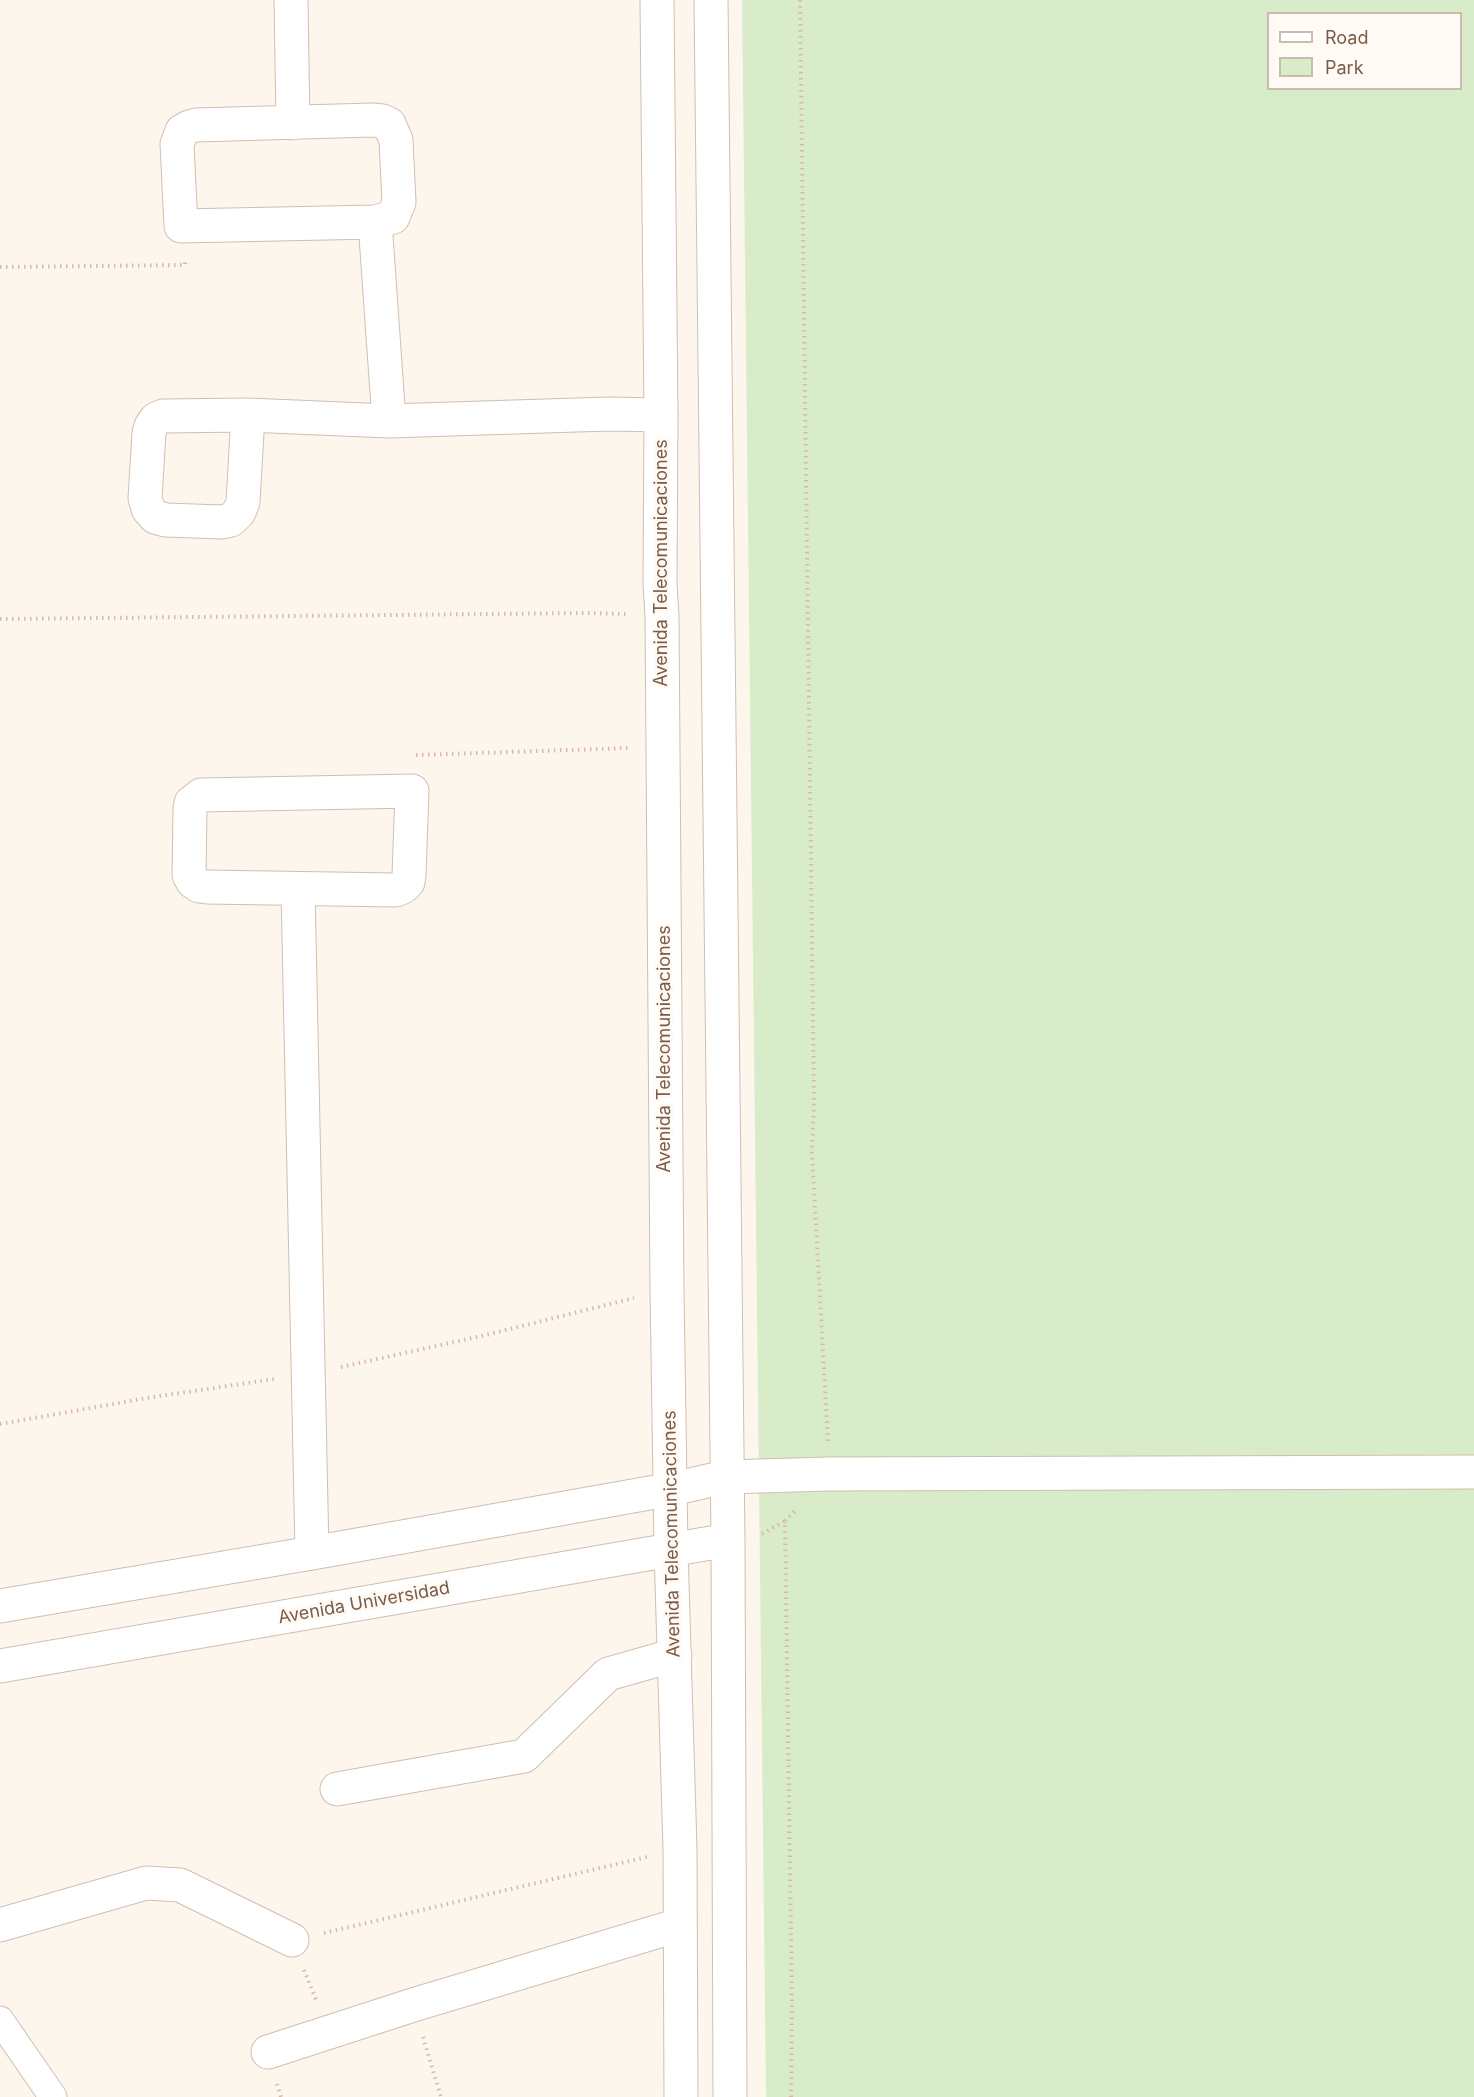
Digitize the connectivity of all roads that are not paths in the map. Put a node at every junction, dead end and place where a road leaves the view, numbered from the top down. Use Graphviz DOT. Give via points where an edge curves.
graph roads {
  1 [pos="291,0"];
  2 [pos="657,0"];
  3 [pos="711,0"];
  4 [pos="293,123"];
  5 [pos="375,222"];
  6 [pos="661,415"];
  7 [pos="249,416"];
  8 [pos="389,421"];
  9 [pos="298,889"];
  10 [pos="1474,1472"];
  11 [pos="725,1477"];
  12 [pos="672,1489"];
  13 [pos="728,1540"];
  14 [pos="671,1549"];
  15 [pos="312,1553"];
  16 [pos="0,1606"];
  17 [pos="675,1655"];
  18 [pos="0,1666"];
  19 [pos="337,1789"];
  20 [pos="679,1924"];
  21 [pos="0,1925"];
  22 [pos="292,1940"];
  23 [pos="0,2020"];
  24 [pos="268,2052"];
  25 [pos="53,2097"];
  26 [pos="681,2097"];
  27 [pos="730,2097"];
  1 -- 4 [label="street"];
  2 -- 6 [label="street, Avenida Telecomunicaciones"];
  3 -- 11 [label="street"];
  4 -- 5 [label="street" via="373,120 388,124 396,140 399,202 393,217"];
  4 -- 5 [label="street" via="196,125 182,131 177,144 181,226"];
  5 -- 8 [label="street"];
  6 -- 8 [label="street"];
  6 -- 12 [label="street, Avenida Telecomunicaciones"];
  7 -- 8 [label="street"];
  9 -- 9 [label="street" via="388,891 403,887 409,876 412,791 208,793 195,798 190,809 189,875 193,882 207,887"];
  9 -- 15 [label="street"];
  10 -- 11 [label="street"];
  11 -- 12 [label="street"];
  11 -- 13 [label="street"];
  12 -- 14 [label="street, Avenida Telecomunicaciones"];
  12 -- 15 [label="street"];
  13 -- 14 [label="street, Avenida Universidad"];
  13 -- 27 [label="street"];
  14 -- 17 [label="street, Avenida Telecomunicaciones"];
  14 -- 18 [label="street, Avenida Universidad"];
  15 -- 16 [label="street"];
  17 -- 19 [label="street" via="608,1674 524,1756"];
  17 -- 20 [label="street, Avenida Telecomunicaciones"];
  20 -- 24 [label="street"];
  20 -- 26 [label="street, Avenida Telecomunicaciones"];
  21 -- 22 [label="street" via="146,1883 180,1885"];
  23 -- 25 [label="street"];
}
